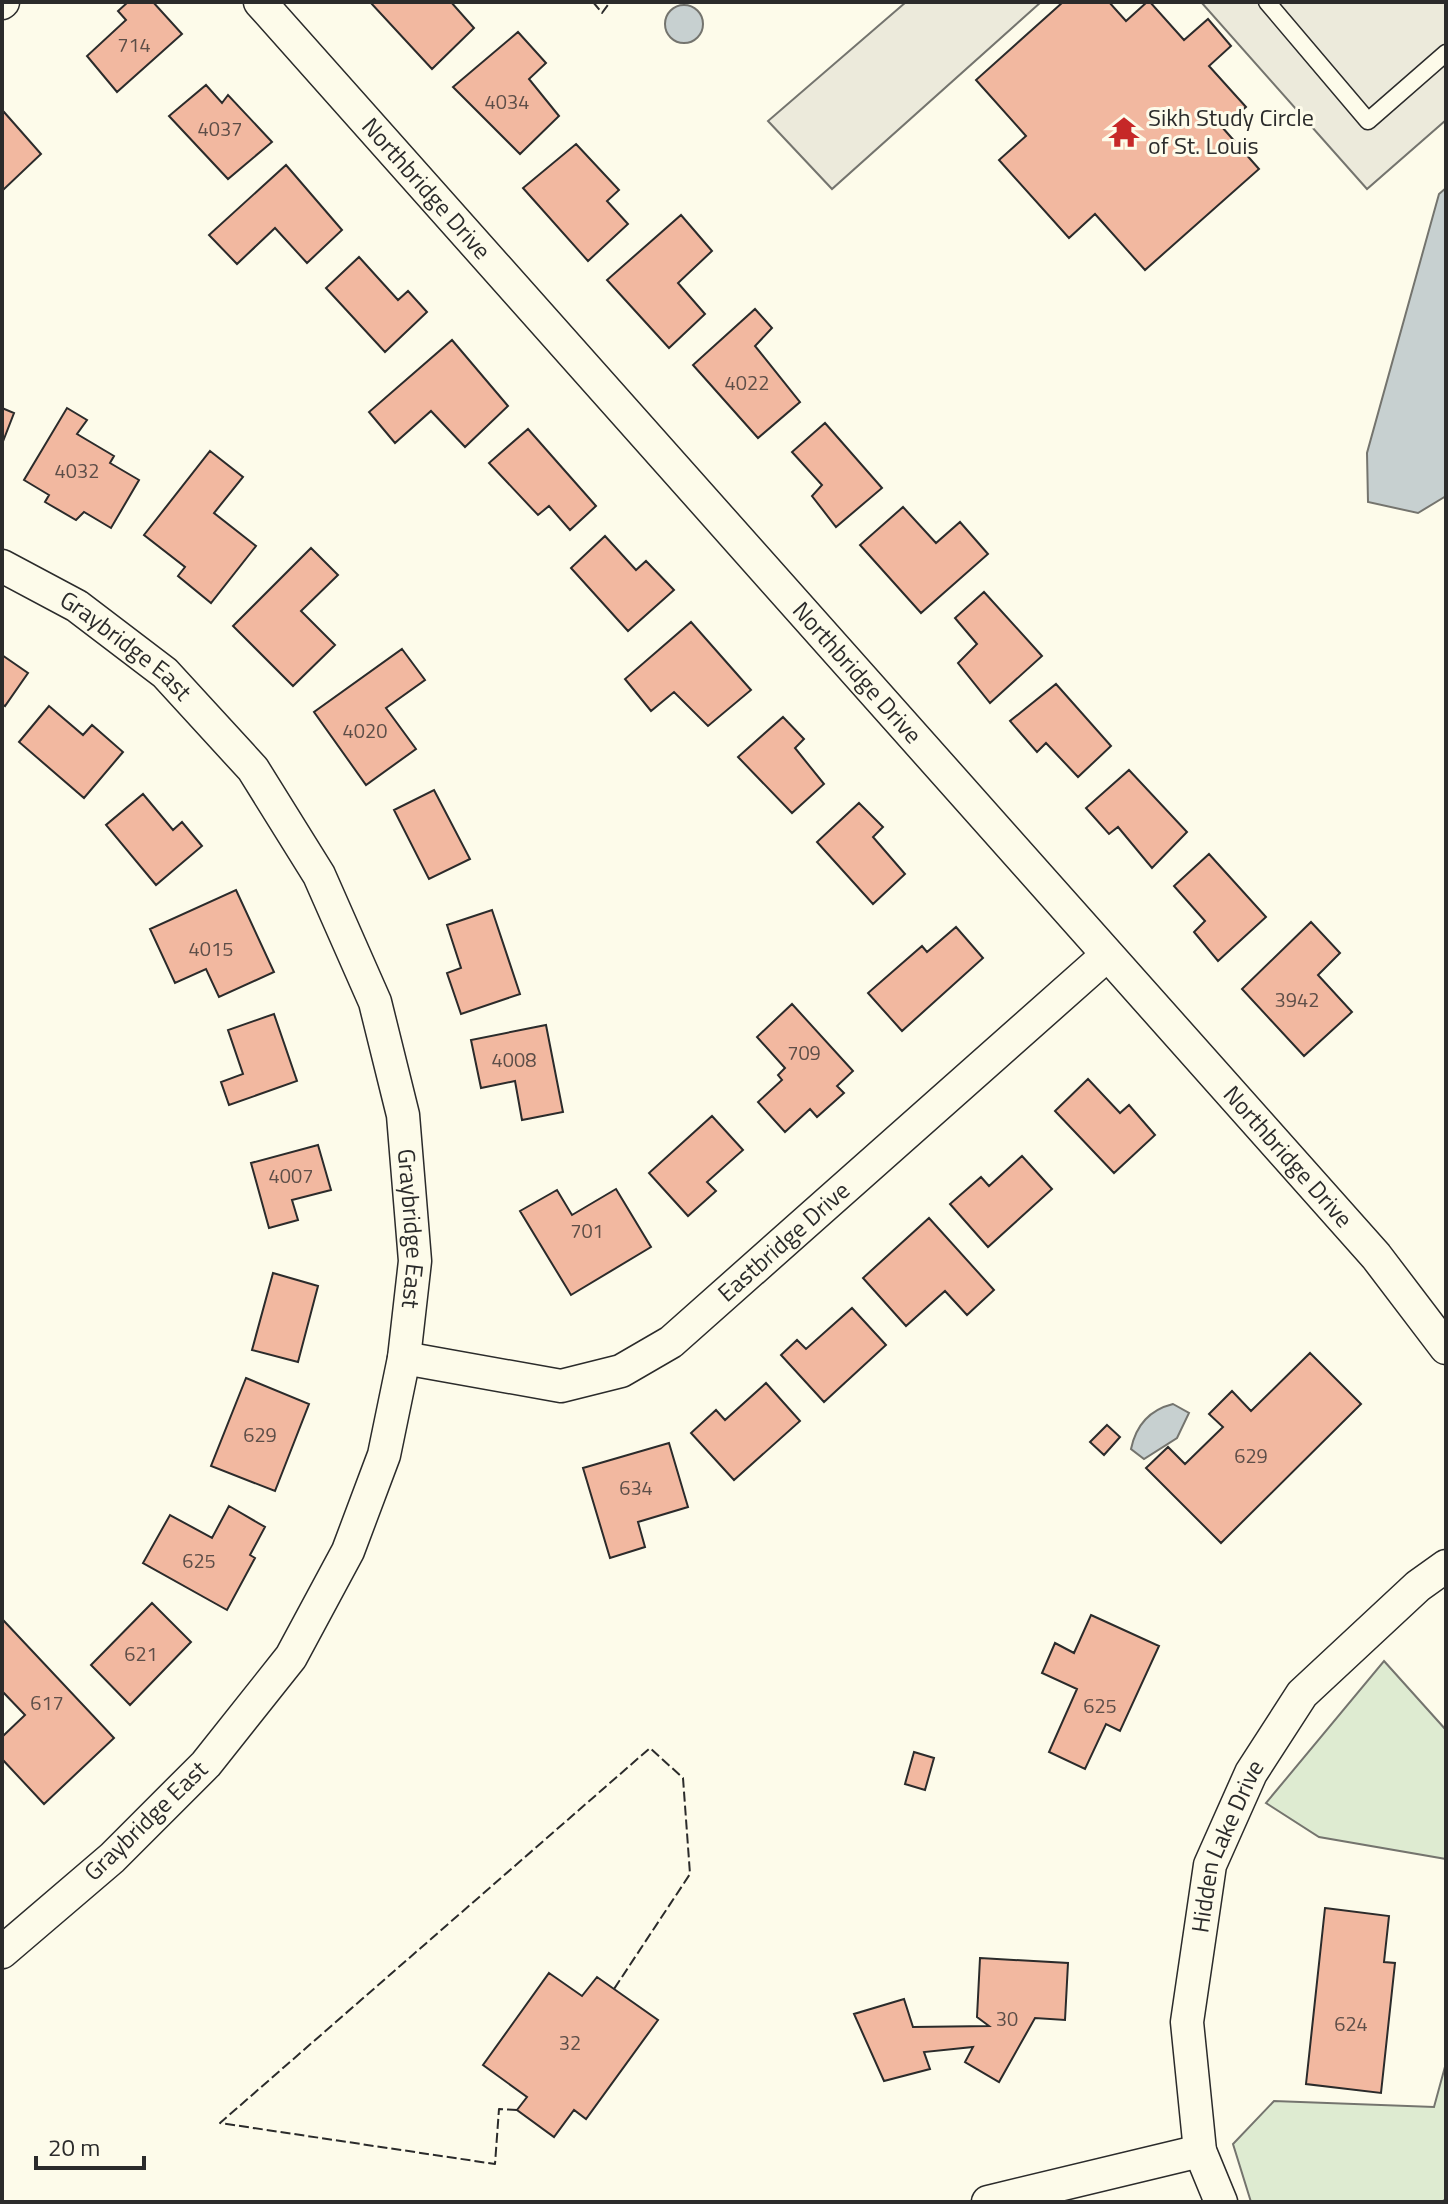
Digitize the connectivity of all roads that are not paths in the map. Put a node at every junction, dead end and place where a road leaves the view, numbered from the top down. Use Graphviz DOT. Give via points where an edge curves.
graph roads {
  1 [pos="260,2"];
  2 [pos="1267,2"];
  3 [pos="1446,53"];
  4 [pos="2,566"];
  5 [pos="1106,956"];
  6 [pos="1446,1348"];
  7 [pos="404,1358"];
  8 [pos="1446,1566"];
  9 [pos="2,1952"];
  10 [pos="1200,2151"];
  11 [pos="988,2202"];
  12 [pos="1221,2202"];
  1 -- 5 [label="street, Northbridge Drive"];
  2 -- 3 [label="lane" via="1368,121"];
  4 -- 7 [label="street, Graybridge East" via="77,606 165,673 253,769 319,875 375,1002 403,1115 415,1261"];
  5 -- 6 [label="street, Northbridge Drive" via="1376,1256"];
  5 -- 7 [label="street, Eastbridge Drive" via="671,1342 621,1371 561,1386"];
  7 -- 9 [label="street, Graybridge East" via="384,1455 348,1551 291,1657 206,1764 112,1858"];
  8 -- 10 [label="street, Hidden Lake Drive" via="1302,1694 1251,1773 1210,1865 1187,2022"];
  10 -- 11 [label="street"];
  10 -- 12 [label="street, Hidden Lake Drive"];
}
